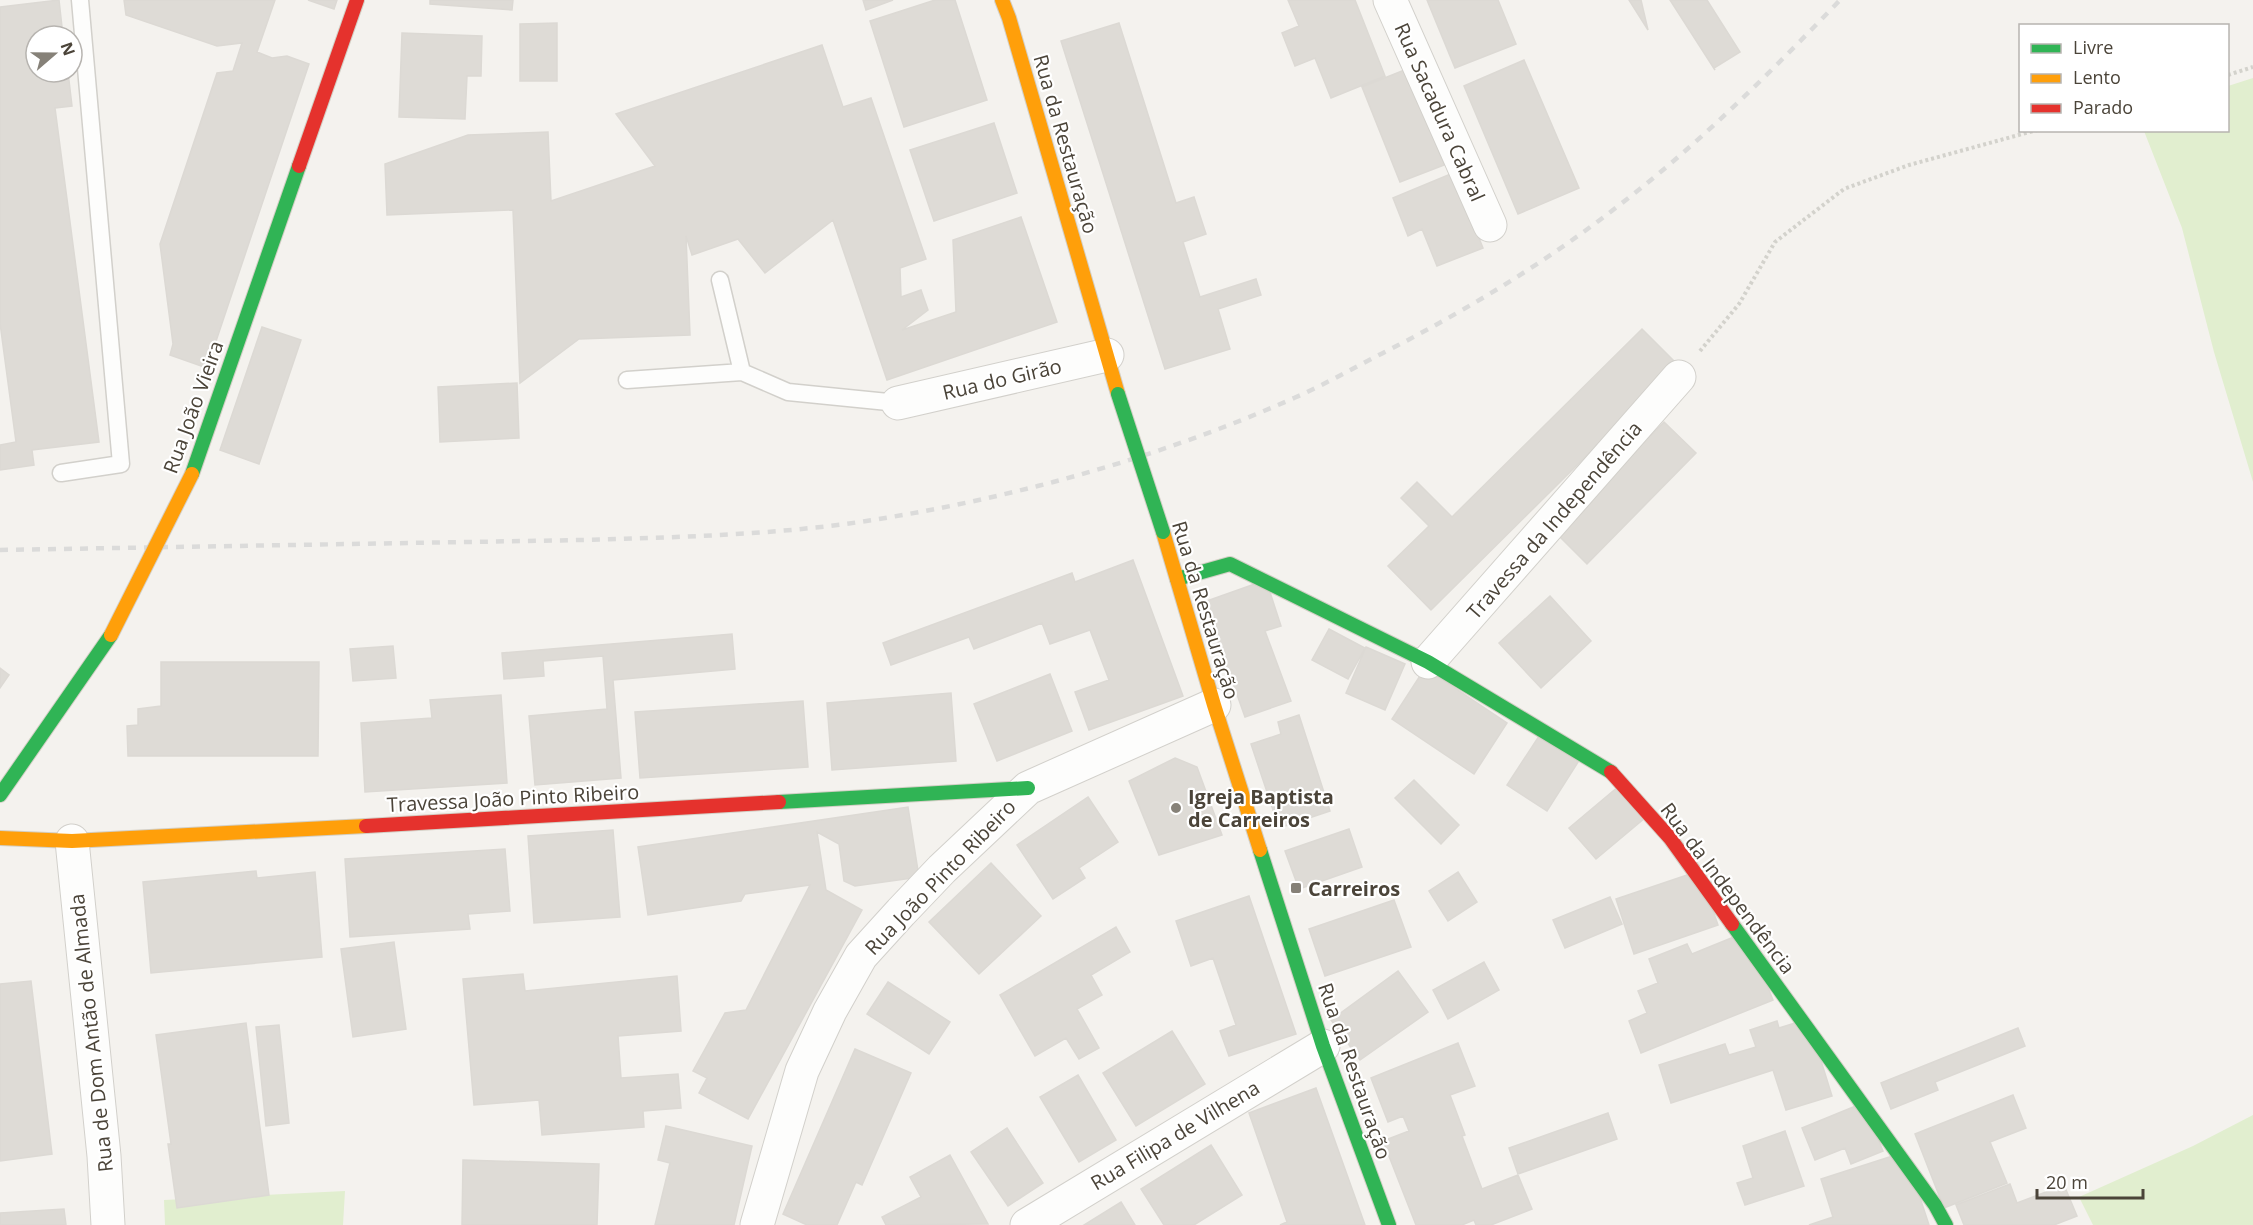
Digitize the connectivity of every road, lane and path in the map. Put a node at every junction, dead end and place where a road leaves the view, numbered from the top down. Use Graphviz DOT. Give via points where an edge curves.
graph roads {
  1 [pos="80,0"];
  2 [pos="357,0"];
  3 [pos="1002,0"];
  4 [pos="1390,0"];
  5 [pos="2253,67"];
  6 [pos="2229,75"];
  7 [pos="2030,132"];
  8 [pos="1490,225"];
  9 [pos="720,280"];
  10 [pos="1107,355"];
  11 [pos="742,372"];
  12 [pos="1679,377"];
  13 [pos="627,381"];
  14 [pos="898,403"];
  15 [pos="61,473"];
  16 [pos="1177,579"];
  17 [pos="1428,662"];
  18 [pos="1214,705"];
  19 [pos="1028,788"];
  20 [pos="0,795"];
  21 [pos="0,838"];
  22 [pos="72,841"];
  23 [pos="1323,1046"];
  24 [pos="108,1225"];
  25 [pos="757,1225"];
  26 [pos="1027,1225"];
  27 [pos="1389,1225"];
  28 [pos="1946,1225"];
  1 -- 15 [label="lane" via="121,464"];
  2 -- 20 [label="street, Rua João Vieira, bridge" via="192,474 111,636"];
  3 -- 10 [label="street, Rua da Restauração"];
  4 -- 8 [label="street, Rua Sacadura Cabral"];
  5 -- 6 [label="path"];
  7 -- 12 [label="path" via="1910,165 1844,189 1775,242 1739,304"];
  9 -- 11 [label="lane"];
  10 -- 14 [label="street, Rua do Girão"];
  10 -- 16 [label="street, Rua da Restauração, bridge"];
  11 -- 13 [label="lane"];
  11 -- 14 [label="lane" via="788,392"];
  12 -- 17 [label="street, Travessa da Independência"];
  16 -- 17 [label="street, Rua da Independência" via="1230,564"];
  16 -- 18 [label="street, Rua da Restauração"];
  17 -- 28 [label="street, Rua da Independência" via="1611,772 1670,838"];
  18 -- 19 [label="street, Rua João Pinto Ribeiro"];
  18 -- 23 [label="street, Rua da Restauração"];
  19 -- 22 [label="street, Travessa João Pinto Ribeiro"];
  19 -- 25 [label="street, Rua João Pinto Ribeiro" via="926,886 861,956 802,1071"];
  21 -- 22 [label="street, Travessa João Pinto Ribeiro"];
  22 -- 24 [label="street, Rua de Dom Antão de Almada"];
  23 -- 26 [label="street, Rua Filipa de Vilhena"];
  23 -- 27 [label="street, Rua da Restauração"];
}
